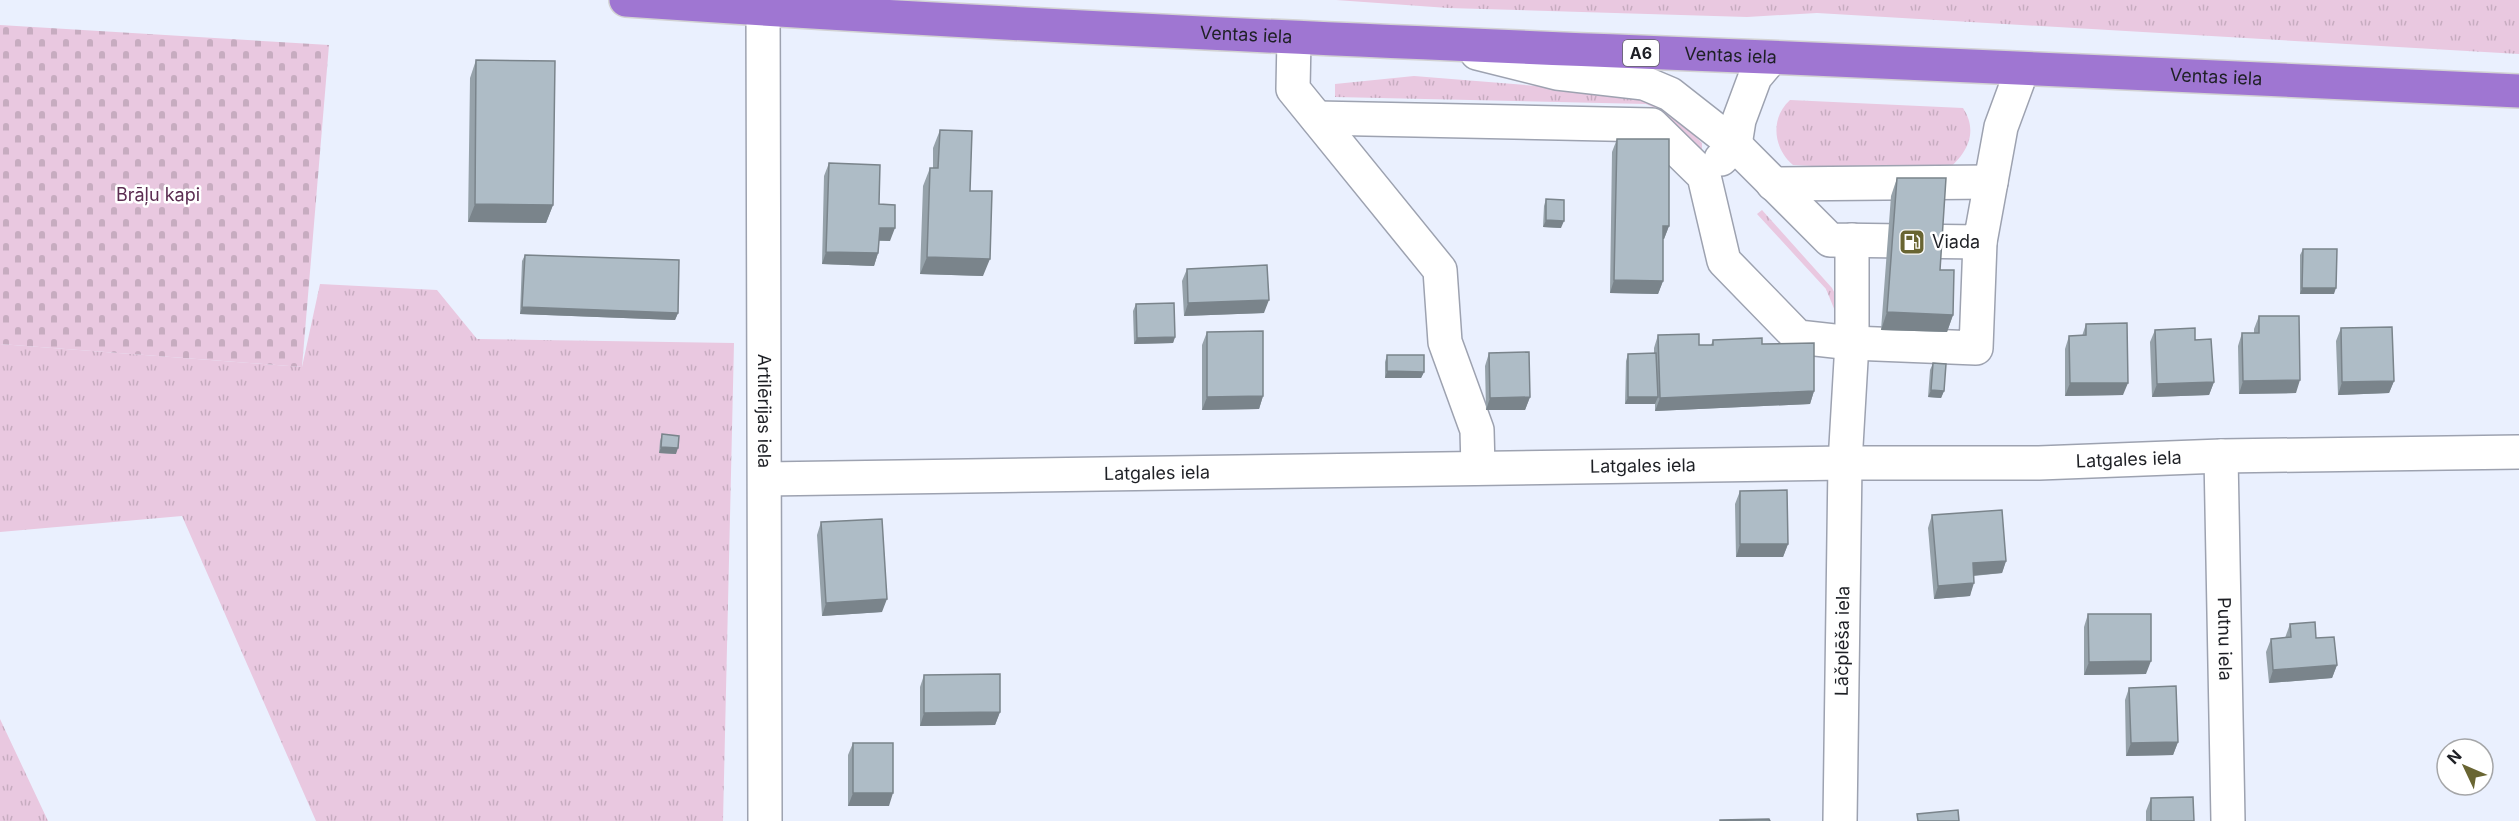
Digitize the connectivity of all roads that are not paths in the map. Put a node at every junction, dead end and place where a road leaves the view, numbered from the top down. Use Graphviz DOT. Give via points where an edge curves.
graph roads {
  1 [pos="626,0"];
  2 [pos="763,5"];
  3 [pos="1294,38"];
  4 [pos="1452,46"];
  5 [pos="1771,57"];
  6 [pos="2022,69"];
  7 [pos="2519,91"];
  8 [pos="1317,118"];
  9 [pos="1735,145"];
  10 [pos="1704,176"];
  11 [pos="1991,182"];
  12 [pos="1773,183"];
  13 [pos="1852,240"];
  14 [pos="1980,242"];
  15 [pos="1852,343"];
  16 [pos="2519,452"];
  17 [pos="2221,456"];
  18 [pos="1845,462"];
  19 [pos="1478,468"];
  20 [pos="765,479"];
  21 [pos="765,821"];
  22 [pos="1840,821"];
  23 [pos="2229,821"];
  1 -- 2 [label="highway, A6"];
  2 -- 3 [label="highway, Ventas iela / A6"];
  2 -- 20 [label="street, Artilērijas iela"];
  3 -- 4 [label="highway, Ventas iela / A6"];
  3 -- 8 [label="street" via="1293,89"];
  4 -- 5 [label="highway, Ventas iela / A6"];
  4 -- 9 [label="street" via="1557,73 1644,83 1670,94"];
  5 -- 6 [label="highway, Ventas iela / A6"];
  5 -- 9 [label="street" via="1755,77 1739,120"];
  6 -- 7 [label="highway, Ventas iela / A6"];
  6 -- 11 [label="street" via="2001,127"];
  8 -- 10 [label="street" via="1652,124"];
  8 -- 19 [label="street" via="1440,270 1445,342 1477,430"];
  9 -- 10 [label="street"];
  9 -- 12 [label="street"];
  10 -- 15 [label="street" via="1724,261 1797,337"];
  11 -- 12 [label="street"];
  11 -- 14 [label="street"];
  12 -- 13 [label="street" via="1830,240"];
  13 -- 14 [label="street"];
  13 -- 15 [label="street, Lāčplēša iela"];
  14 -- 15 [label="street" via="1976,348"];
  15 -- 18 [label="street, Lāčplēša iela"];
  16 -- 17 [label="street, Latgales iela"];
  17 -- 18 [label="street, Latgales iela" via="2039,463"];
  17 -- 23 [label="street, Putnu iela"];
  18 -- 19 [label="street, Latgales iela"];
  18 -- 22 [label="street, Lāčplēša iela"];
  19 -- 20 [label="street, Latgales iela"];
  20 -- 21 [label="street, Artilērijas iela"];
}
